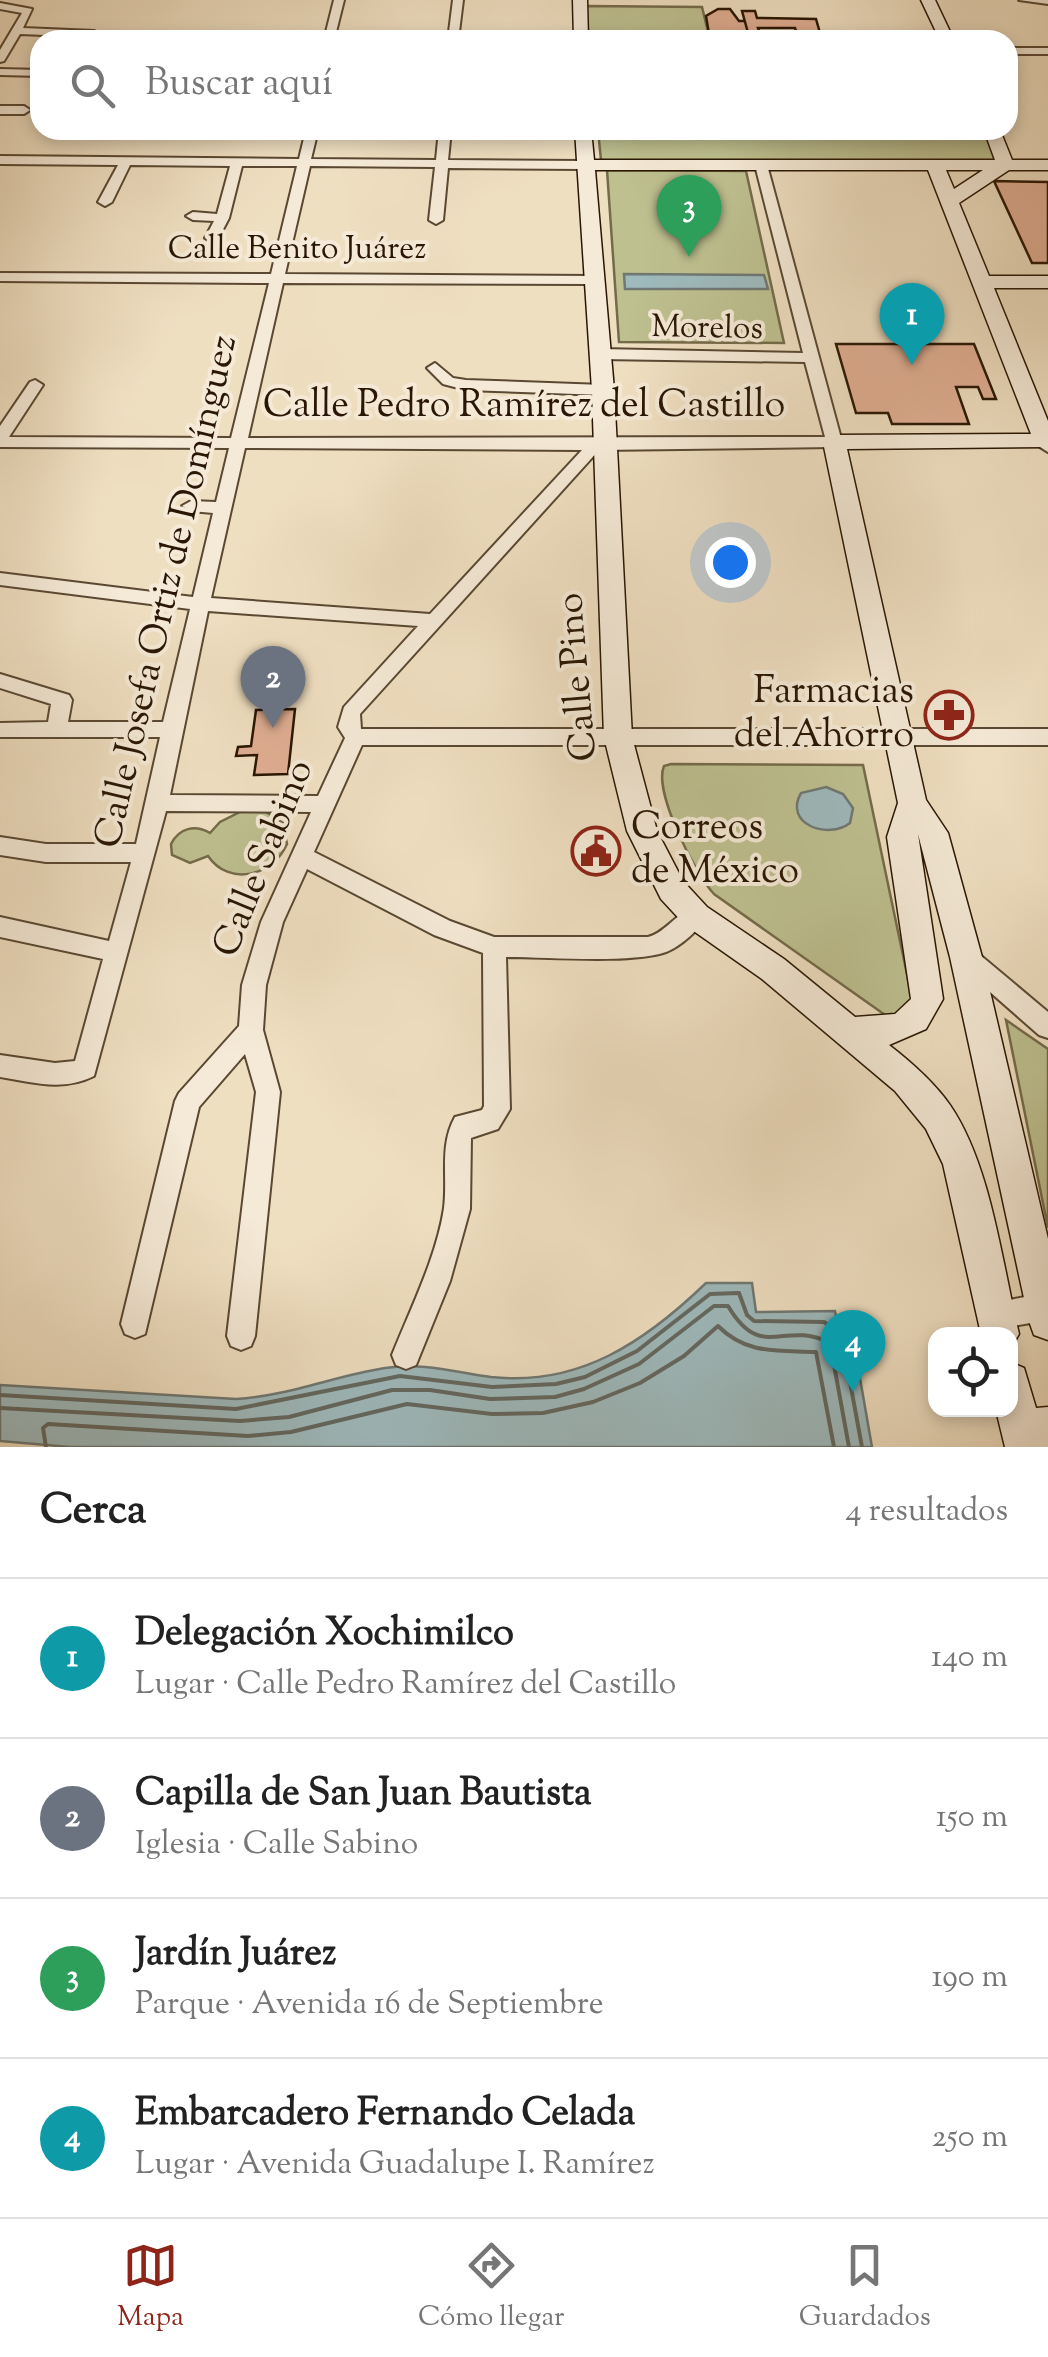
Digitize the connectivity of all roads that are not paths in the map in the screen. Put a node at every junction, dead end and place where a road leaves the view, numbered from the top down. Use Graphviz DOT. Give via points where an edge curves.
graph roads {
  1 [pos="339,0"];
  2 [pos="458,0"];
  3 [pos="580,0"];
  4 [pos="928,0"];
  5 [pos="1024,0"];
  6 [pos="1048,2"];
  7 [pos="0,6"];
  8 [pos="332,30"];
  9 [pos="454,30"];
  10 [pos="582,30"];
  11 [pos="943,30"];
  12 [pos="15,31"];
  13 [pos="30,32"];
  14 [pos="1018,51"];
  15 [pos="1048,51"];
  16 [pos="0,60"];
  17 [pos="0,72"];
  18 [pos="30,73"];
  19 [pos="0,110"];
  20 [pos="24,110"];
  21 [pos="310,140"];
  22 [pos="444,140"];
  23 [pos="583,140"];
  24 [pos="996,140"];
  25 [pos="4,160"];
  26 [pos="126,160"];
  27 [pos="236,162"];
  28 [pos="307,162"];
  29 [pos="442,163"];
  30 [pos="1006,164"];
  31 [pos="583,165"];
  32 [pos="762,165"];
  33 [pos="936,165"];
  34 [pos="1048,165"];
  35 [pos="0,175"];
  36 [pos="951,200"];
  37 [pos="105,202"];
  38 [pos="193,216"];
  39 [pos="222,218"];
  40 [pos="436,220"];
  41 [pos="212,238"];
  42 [pos="0,276"];
  43 [pos="279,276"];
  44 [pos="594,280"];
  45 [pos="982,282"];
  46 [pos="1048,282"];
  47 [pos="600,354"];
  48 [pos="814,358"];
  49 [pos="435,368"];
  50 [pos="36,385"];
  51 [pos="603,390"];
  52 [pos="0,440"];
  53 [pos="240,441"];
  54 [pos="834,442"];
  55 [pos="1047,443"];
  56 [pos="600,445"];
  57 [pos="190,506"];
  58 [pos="224,508"];
  59 [pos="0,580"];
  60 [pos="201,604"];
  61 [pos="435,621"];
  62 [pos="0,682"];
  63 [pos="172,729"];
  64 [pos="0,730"];
  65 [pos="58,730"];
  66 [pos="355,737"];
  67 [pos="1048,737"];
  68 [pos="618,738"];
  69 [pos="897,738"];
  70 [pos="912,802"];
  71 [pos="158,804"];
  72 [pos="325,804"];
  73 [pos="0,846"];
  74 [pos="143,853"];
  75 [pos="303,857"];
  76 [pos="696,916"];
  77 [pos="0,927"];
  78 [pos="494,947"];
  79 [pos="114,952"];
  80 [pos="966,958"];
  81 [pos="1048,1027"];
  82 [pos="251,1030"];
  83 [pos="850,1032"];
  84 [pos="0,1066"];
  85 [pos="1047,1312"];
  86 [pos="135,1324"];
  87 [pos="998,1325"];
  88 [pos="241,1336"];
  89 [pos="406,1355"];
  90 [pos="1018,1402"];
  91 [pos="1031,1434"];
  1 -- 8 [label="street"];
  2 -- 9 [label="street"];
  3 -- 10 [label="street"];
  4 -- 11 [label="street"];
  5 -- 6 [label="street"];
  7 -- 12 [label="street" via="28,12"];
  12 -- 13 [label="street"];
  12 -- 16 [label="street"];
  14 -- 15 [label="street"];
  17 -- 18 [label="street"];
  19 -- 20 [label="street"];
  21 -- 28 [label="street, Calle Josefa Ortiz de Domínguez"];
  22 -- 29 [label="street"];
  23 -- 31 [label="street, Calle Pino"];
  24 -- 30 [label="street"];
  25 -- 26 [label="street"];
  25 -- 35 [label="street"];
  26 -- 27 [label="street"];
  26 -- 37 [label="street"];
  27 -- 28 [label="street"];
  27 -- 39 [label="street"];
  28 -- 29 [label="street"];
  28 -- 43 [label="street, Calle Josefa Ortiz de Domínguez"];
  29 -- 31 [label="street"];
  29 -- 40 [label="street"];
  30 -- 33 [label="street"];
  30 -- 34 [label="street"];
  30 -- 36 [label="street"];
  31 -- 32 [label="street"];
  31 -- 44 [label="street, Calle Pino"];
  32 -- 33 [label="street"];
  32 -- 48 [label="street"];
  33 -- 36 [label="street"];
  36 -- 45 [label="street"];
  38 -- 39 [label="street"];
  39 -- 41 [label="street"];
  42 -- 43 [label="street, Calle Benito Juárez"];
  43 -- 44 [label="street, Calle Benito Juárez"];
  43 -- 53 [label="street, Calle Josefa Ortiz de Domínguez"];
  44 -- 47 [label="street, Calle Pino"];
  45 -- 46 [label="street"];
  45 -- 55 [label="street"];
  47 -- 48 [label="street, Morelos"];
  47 -- 51 [label="street, Calle Pino"];
  48 -- 54 [label="street"];
  49 -- 51 [label="street" via="466,386"];
  50 -- 52 [label="street"];
  51 -- 56 [label="street, Calle Pino"];
  52 -- 53 [label="street, Calle Pedro Ramírez del Castillo"];
  53 -- 56 [label="street, Calle Pedro Ramírez del Castillo"];
  53 -- 58 [label="street, Calle Josefa Ortiz de Domínguez"];
  54 -- 55 [label="street, Calle Pedro Ramírez del Castillo"];
  54 -- 56 [label="street, Calle Pedro Ramírez del Castillo"];
  54 -- 69 [label="street"];
  56 -- 61 [label="street, Calle Sabino"];
  56 -- 68 [label="street, Calle Pino"];
  57 -- 58 [label="street"];
  58 -- 60 [label="street, Calle Josefa Ortiz de Domínguez"];
  59 -- 60 [label="street"];
  60 -- 61 [label="street"];
  60 -- 63 [label="street, Calle Josefa Ortiz de Domínguez"];
  61 -- 66 [label="street, Calle Sabino" via="351,712 348,727"];
  62 -- 65 [label="street" via="62,700"];
  63 -- 65 [label="street"];
  63 -- 71 [label="street, Calle Josefa Ortiz de Domínguez"];
  64 -- 65 [label="street"];
  66 -- 68 [label="street"];
  66 -- 72 [label="street, Calle Sabino"];
  67 -- 69 [label="street"];
  68 -- 69 [label="street"];
  68 -- 76 [label="street, Calle Pino" via="654,861"];
  69 -- 70 [label="street"];
  70 -- 80 [label="street" via="933,834"];
  70 -- 83 [label="street" via="902,837 928,999 921,1017 908,1026"];
  71 -- 72 [label="street"];
  71 -- 74 [label="street, Calle Josefa Ortiz de Domínguez"];
  72 -- 75 [label="street, Calle Sabino"];
  73 -- 74 [label="street"];
  74 -- 79 [label="street, Calle Josefa Ortiz de Domínguez"];
  75 -- 78 [label="street"];
  75 -- 82 [label="street, Calle Sabino" via="272,922 254,986"];
  76 -- 78 [label="street" via="664,943 648,947"];
  76 -- 83 [label="street, Calle Pino"];
  77 -- 79 [label="street"];
  78 -- 89 [label="street" via="497,1109 488,1120 464,1125 458,1136 457,1209"];
  79 -- 84 [label="street, Calle Josefa Ortiz de Domínguez" via="85,1068 63,1075"];
  80 -- 81 [label="street"];
  80 -- 85 [label="street"];
  82 -- 86 [label="street" via="188,1101"];
  82 -- 88 [label="street, Calle Sabino" via="268,1092"];
  83 -- 87 [label="street, Calle Pino" via="907,1080 960,1160"];
  85 -- 87 [label="street"];
  90 -- 91 [label="street"];
}
